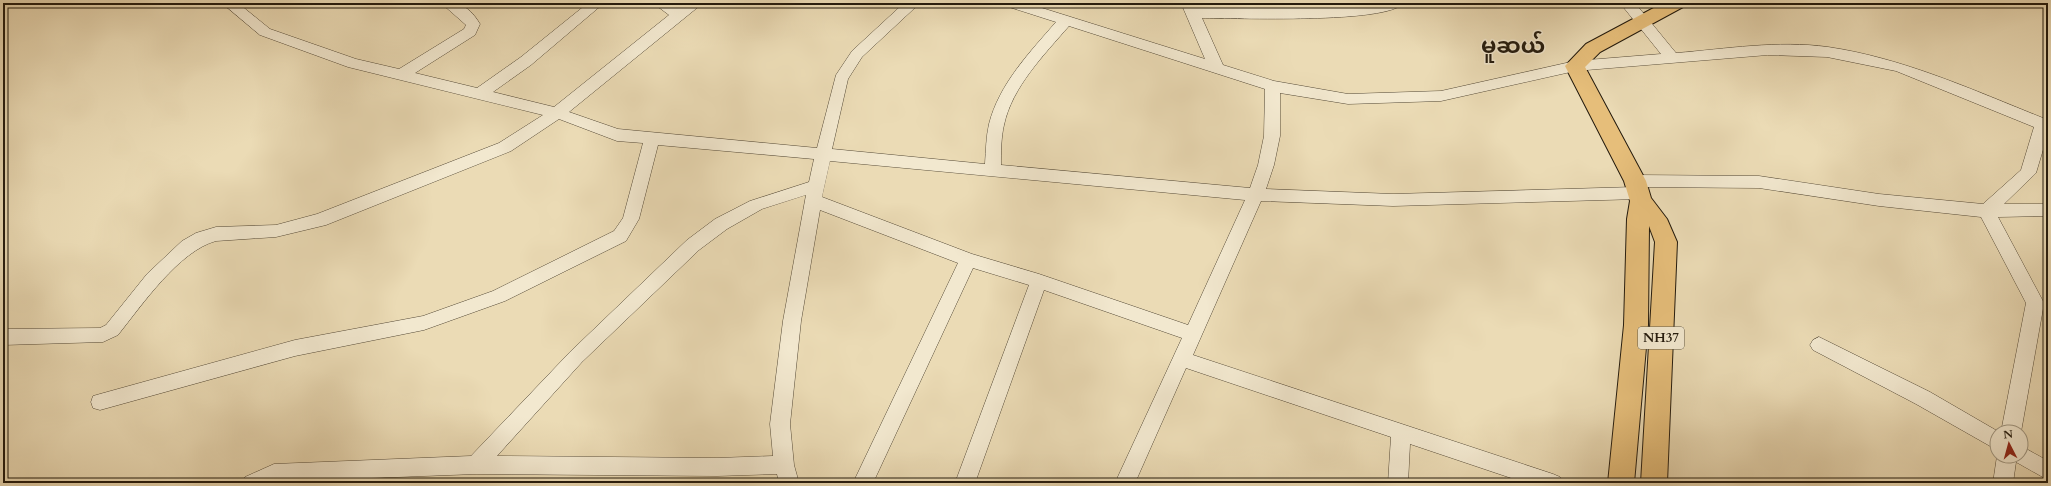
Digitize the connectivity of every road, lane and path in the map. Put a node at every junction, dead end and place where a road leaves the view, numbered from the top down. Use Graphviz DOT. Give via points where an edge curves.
graph roads {
  1 [pos="229,3"];
  2 [pos="448,3"];
  3 [pos="597,3"];
  4 [pos="660,3"];
  5 [pos="696,3"];
  6 [pos="913,3"];
  7 [pos="1011,3"];
  8 [pos="1396,3"];
  9 [pos="1627,3"];
  10 [pos="1677,3"];
  11 [pos="1190,8"];
  12 [pos="678,15"];
  13 [pos="1065,21"];
  14 [pos="1642,21"];
  15 [pos="1672,57"];
  16 [pos="1575,66"];
  17 [pos="1217,69"];
  18 [pos="401,75"];
  19 [pos="1273,86"];
  20 [pos="480,94"];
  21 [pos="557,113"];
  22 [pos="2046,123"];
  23 [pos="652,137"];
  24 [pos="824,154"];
  25 [pos="992,171"];
  26 [pos="1638,192"];
  27 [pos="815,193"];
  28 [pos="1256,194"];
  29 [pos="2048,210"];
  30 [pos="1986,211"];
  31 [pos="968,260"];
  32 [pos="1039,281"];
  33 [pos="2042,303"];
  34 [pos="1193,334"];
  35 [pos="3,337"];
  36 [pos="1819,345"];
  37 [pos="1182,358"];
  38 [pos="100,402"];
  39 [pos="2013,424"];
  40 [pos="1401,432"];
  41 [pos="1989,435"];
  42 [pos="2029,460"];
  43 [pos="2006,464"];
  44 [pos="476,466"];
  45 [pos="2048,471"];
  46 [pos="786,474"];
  47 [pos="252,483"];
  48 [pos="863,483"];
  49 [pos="965,483"];
  50 [pos="1125,483"];
  51 [pos="1398,483"];
  52 [pos="1553,483"];
  53 [pos="1621,483"];
  54 [pos="1654,483"];
  55 [pos="2003,483"];
  1 -- 18 [label="street" via="264,32 353,63"];
  2 -- 18 [label="street" via="473,24 470,32"];
  3 -- 20 [label="street" via="526,61"];
  4 -- 12 [label="street"];
  5 -- 12 [label="street"];
  6 -- 24 [label="street" via="857,54 841,79"];
  7 -- 13 [label="street"];
  8 -- 11 [label="street" via="1392,6 1350,13"];
  9 -- 14 [label="street"];
  10 -- 14 [label="highway"];
  11 -- 17 [label="street"];
  12 -- 21 [label="street"];
  13 -- 17 [label="street"];
  13 -- 25 [label="street" via="1019,76 1009,93 997,120"];
  14 -- 15 [label="street"];
  14 -- 16 [label="highway" via="1594,48"];
  15 -- 16 [label="street"];
  15 -- 22 [label="street" via="1768,50 1827,52 1898,67"];
  16 -- 19 [label="street" via="1441,96 1348,99"];
  16 -- 26 [label="highway, NH37"];
  17 -- 19 [label="street"];
  18 -- 20 [label="street"];
  19 -- 28 [label="street" via="1272,136"];
  20 -- 21 [label="street"];
  21 -- 23 [label="street" via="617,135"];
  21 -- 35 [label="street" via="505,147 320,220 276,231 216,234 202,238 188,246 153,279 112,330 103,335"];
  22 -- 30 [label="street" via="2028,173"];
  23 -- 24 [label="street"];
  23 -- 38 [label="street" via="631,219 620,236 499,296 424,323 295,348"];
  24 -- 25 [label="street"];
  24 -- 27 [label="street"];
  25 -- 28 [label="street"];
  26 -- 28 [label="street" via="1393,200"];
  26 -- 30 [label="street" via="1759,182 1879,200"];
  26 -- 53 [label="highway, NH37" via="1636,325"];
  26 -- 54 [label="highway, NH37" via="1663,230 1666,242"];
  27 -- 31 [label="street"];
  27 -- 44 [label="street" via="756,205 721,224 693,245 576,357"];
  27 -- 46 [label="street" via="792,321 781,416"];
  28 -- 34 [label="street"];
  29 -- 30 [label="street"];
  30 -- 33 [label="street"];
  31 -- 32 [label="street"];
  31 -- 48 [label="street"];
  32 -- 34 [label="street"];
  32 -- 49 [label="street"];
  33 -- 39 [label="street"];
  34 -- 37 [label="street"];
  36 -- 41 [label="street" via="1923,398"];
  37 -- 40 [label="street"];
  37 -- 50 [label="street"];
  40 -- 51 [label="street"];
  40 -- 52 [label="street"];
  42 -- 45 [label="street"];
  43 -- 55 [label="street"];
  44 -- 46 [label="street" via="717,467"];
  44 -- 47 [label="street" via="274,473"];
}
